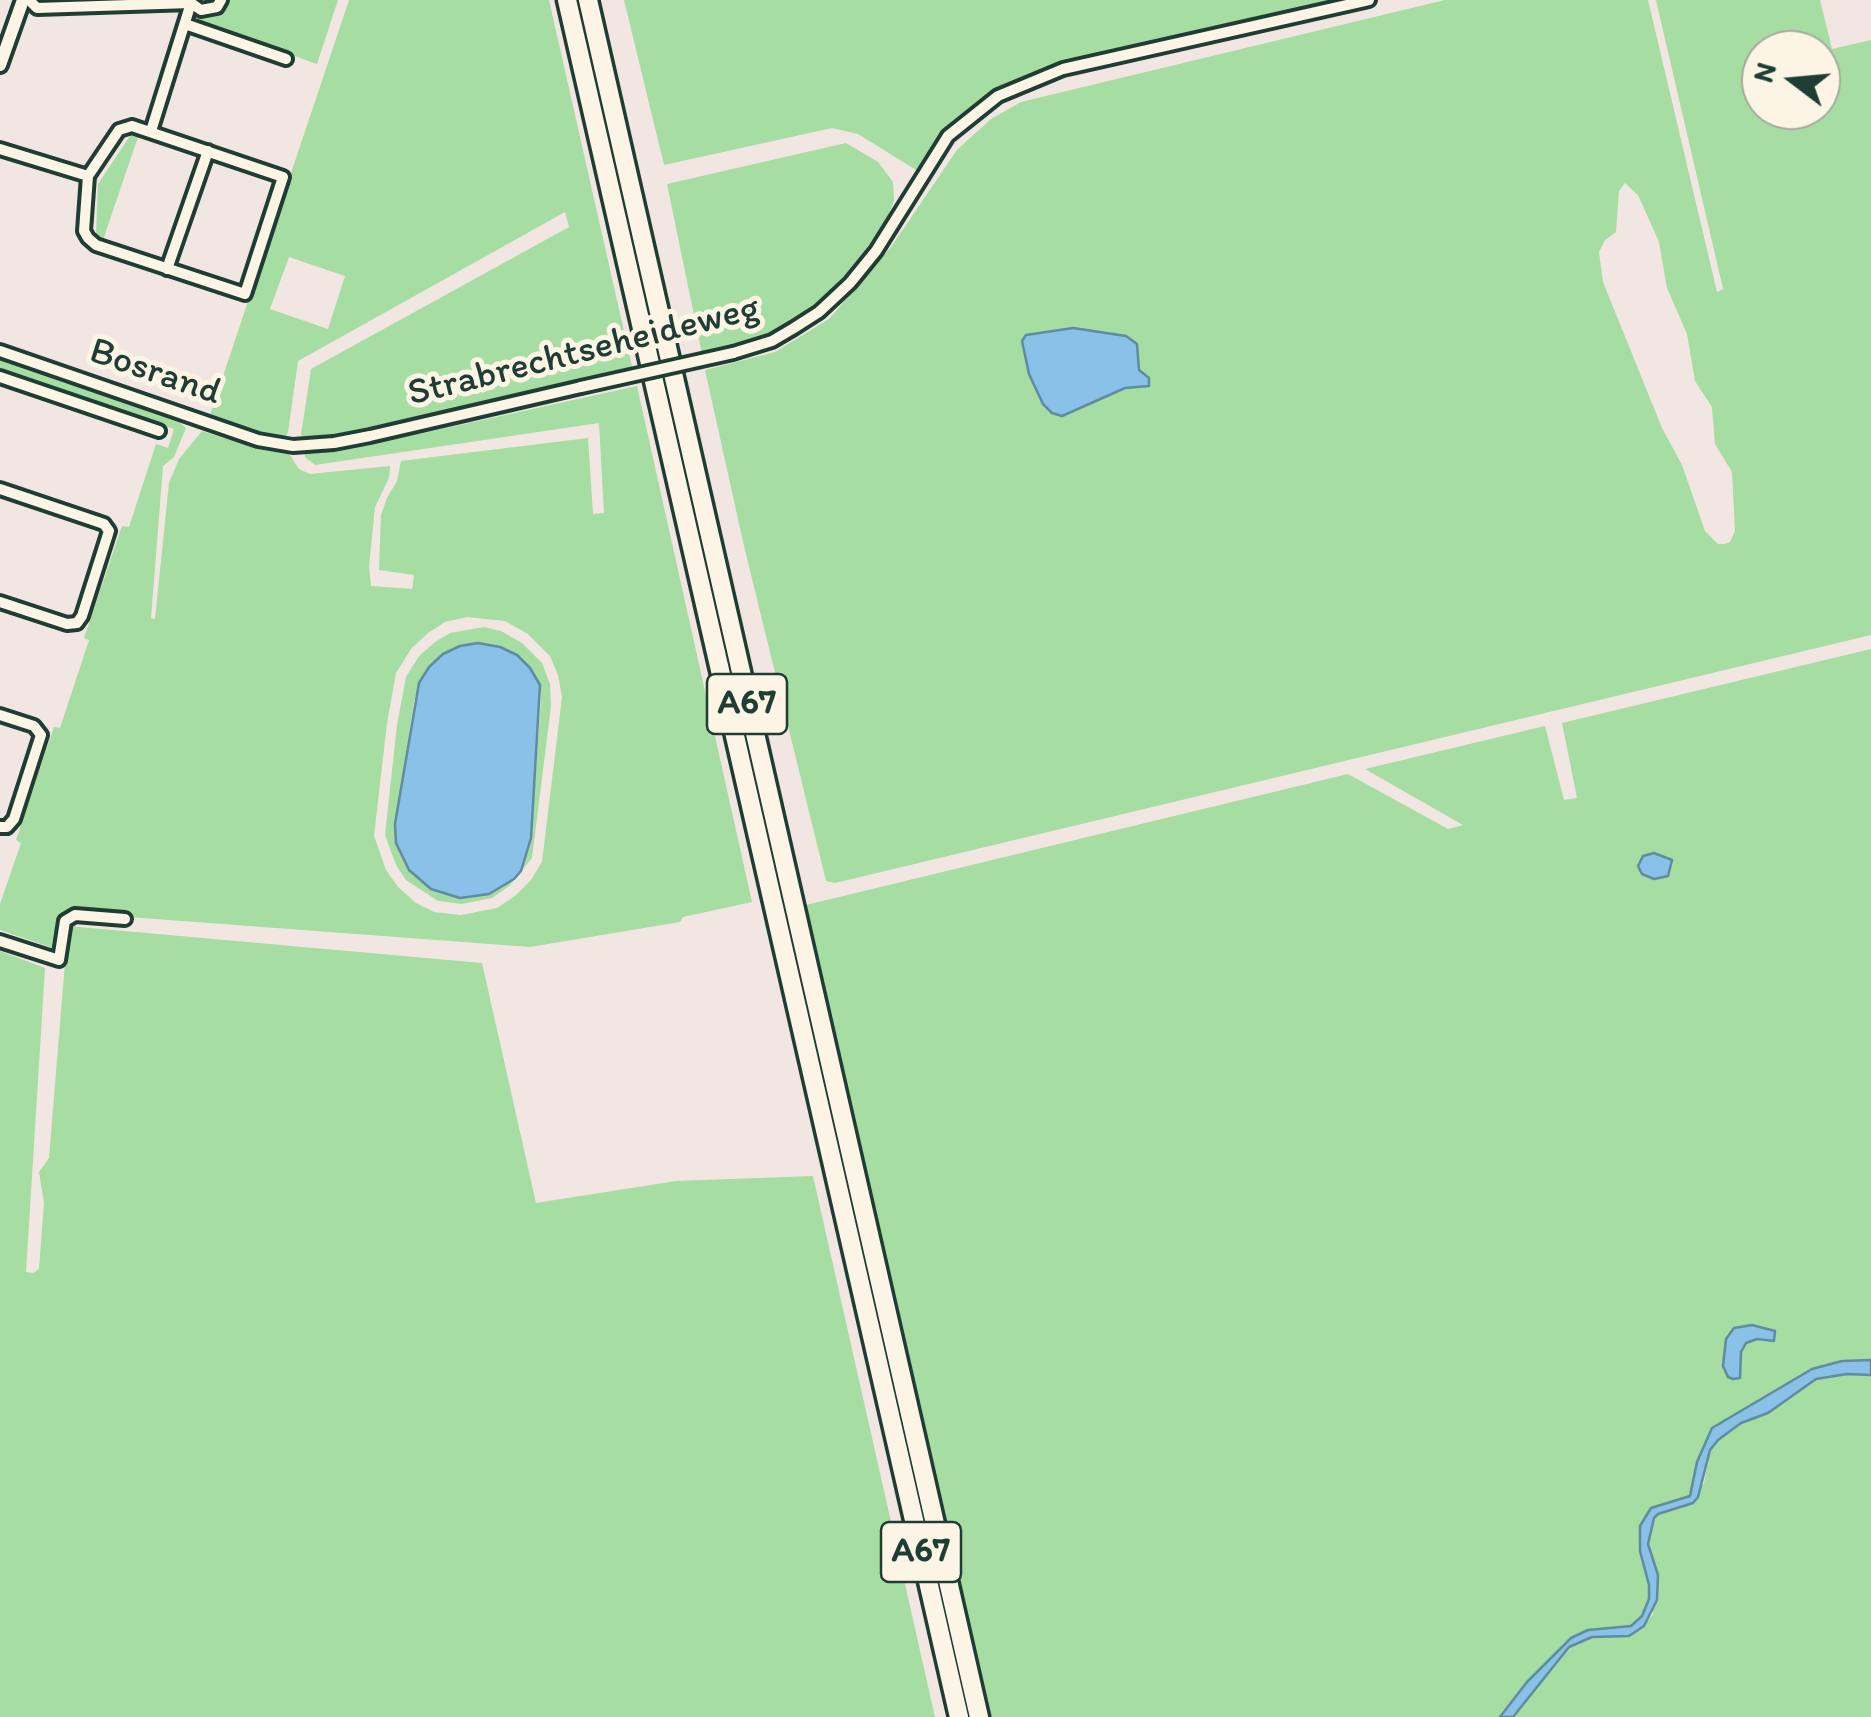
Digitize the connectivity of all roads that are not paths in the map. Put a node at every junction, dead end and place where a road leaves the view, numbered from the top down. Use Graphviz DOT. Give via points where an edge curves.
graph roads {
  1 [pos="26,0"];
  2 [pos="221,0"];
  3 [pos="567,0"];
  4 [pos="588,0"];
  5 [pos="1369,0"];
  6 [pos="191,3"];
  7 [pos="185,24"];
  8 [pos="286,59"];
  9 [pos="0,65"];
  10 [pos="150,131"];
  11 [pos="0,149"];
  12 [pos="208,151"];
  13 [pos="88,176"];
  14 [pos="167,268"];
  15 [pos="0,351"];
  16 [pos="0,376"];
  17 [pos="158,431"];
  18 [pos="292,446"];
  19 [pos="0,489"];
  20 [pos="0,602"];
  21 [pos="0,715"];
  22 [pos="0,826"];
  23 [pos="125,919"];
  24 [pos="0,941"];
  25 [pos="959,1717"];
  26 [pos="979,1717"];
  1 -- 6 [label="street" via="37,8"];
  1 -- 9 [label="street"];
  2 -- 6 [label="street" via="202,10"];
  3 -- 25 [label="highway, A67"];
  4 -- 26 [label="highway, A67"];
  5 -- 18 [label="street, Strabrechtseheideweg, bridge" via="1063,69 998,96 948,136 850,283 820,312 772,340 370,436"];
  6 -- 7 [label="street"];
  7 -- 8 [label="street"];
  7 -- 10 [label="street"];
  10 -- 12 [label="street"];
  10 -- 13 [label="street" via="119,130"];
  11 -- 13 [label="street"];
  12 -- 14 [label="street"];
  12 -- 14 [label="street" via="284,177 245,294"];
  13 -- 14 [label="street" via="88,238"];
  15 -- 18 [label="street, Bosrand"];
  16 -- 17 [label="street, Bosrand"];
  19 -- 20 [label="street" via="104,524 109,532 77,623"];
  21 -- 22 [label="street" via="34,726 41,735 14,819"];
  23 -- 24 [label="street" via="75,915 65,921 59,960"];
}
